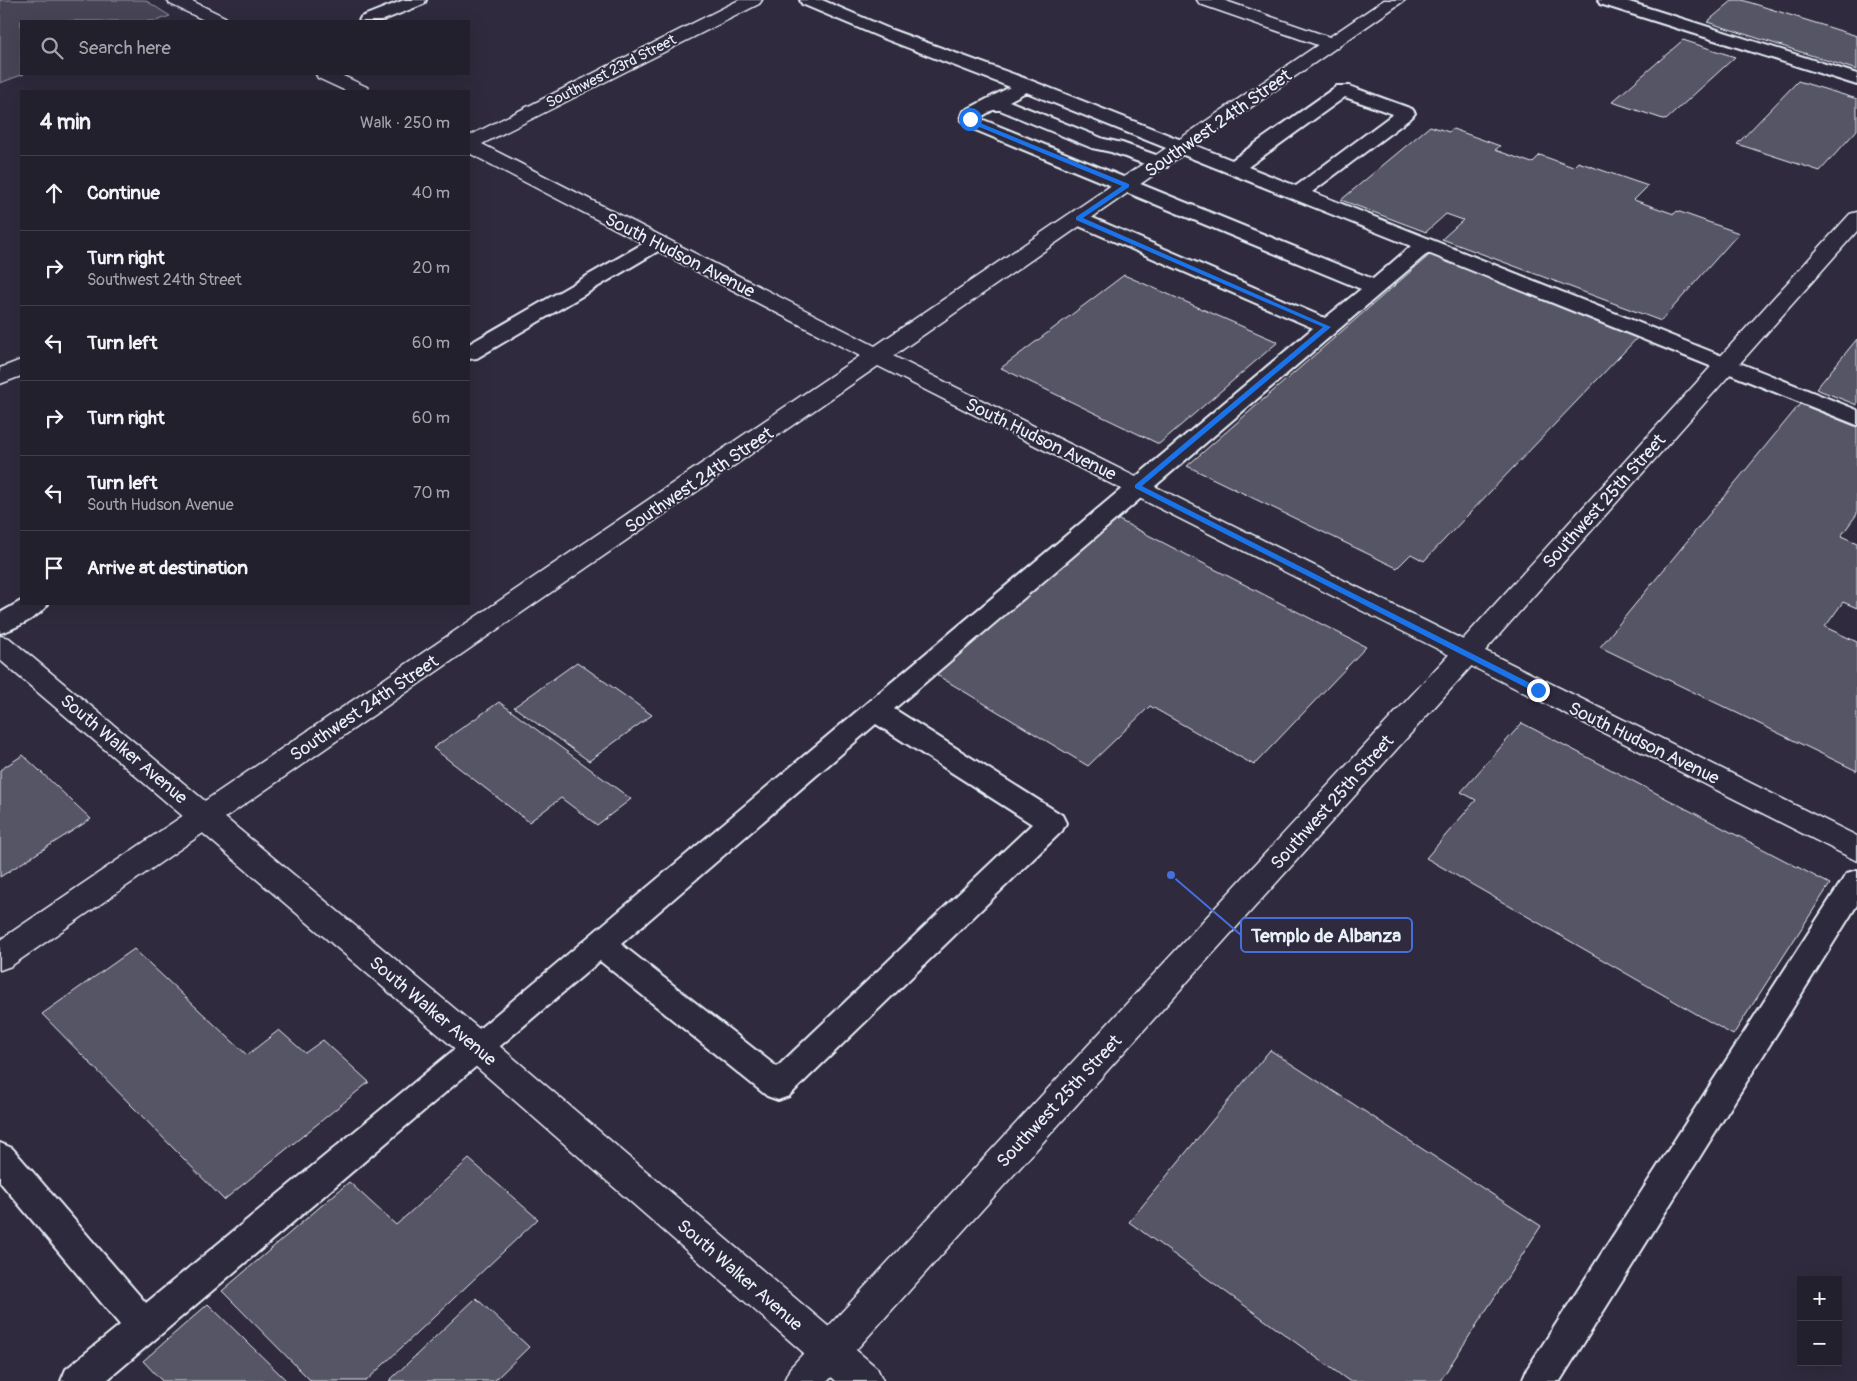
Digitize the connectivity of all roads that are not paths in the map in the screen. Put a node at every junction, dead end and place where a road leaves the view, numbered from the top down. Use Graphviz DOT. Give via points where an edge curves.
graph roads {
  1 [pos="418,0"];
  2 [pos="753,0"];
  3 [pos="808,0"];
  4 [pos="1206,0"];
  5 [pos="1396,0"];
  6 [pos="1606,0"];
  7 [pos="186,2"];
  8 [pos="217,20"];
  9 [pos="369,20"];
  10 [pos="1332,44"];
  11 [pos="327,75"];
  12 [pos="1857,80"];
  13 [pos="1026,85"];
  14 [pos="358,90"];
  15 [pos="989,104"];
  16 [pos="470,143"];
  17 [pos="470,145"];
  18 [pos="1182,147"];
  19 [pos="1160,163"];
  20 [pos="1234,168"];
  21 [pos="1126,186"];
  22 [pos="1297,194"];
  23 [pos="1078,219"];
  24 [pos="1855,224"];
  25 [pos="658,244"];
  26 [pos="1424,246"];
  27 [pos="1376,287"];
  28 [pos="1328,327"];
  29 [pos="470,352"];
  30 [pos="878,357"];
  31 [pos="1726,366"];
  32 [pos="20,368"];
  33 [pos="0,378"];
  34 [pos="1857,418"];
  35 [pos="1137,487"];
  36 [pos="33,605"];
  37 [pos="0,624"];
  38 [pos="0,645"];
  39 [pos="1466,654"];
  40 [pos="875,710"];
  41 [pos="205,817"];
  42 [pos="1857,849"];
  43 [pos="1857,881"];
  44 [pos="600,944"];
  45 [pos="0,958"];
  46 [pos="478,1048"];
  47 [pos="0,1158"];
  48 [pos="144,1327"];
  49 [pos="830,1352"];
  50 [pos="79,1381"];
  51 [pos="803,1381"];
  52 [pos="864,1381"];
  53 [pos="1540,1381"];
  1 -- 9 [label="lane"];
  2 -- 16 [label="street, Southwest 23rd Street"];
  3 -- 13 [label="lane" via="882,32"];
  4 -- 10 [label="street"];
  5 -- 10 [label="street, Southwest 24th Street"];
  6 -- 12 [label="lane"];
  7 -- 8 [label="street"];
  10 -- 18 [label="street, Southwest 24th Street"];
  11 -- 14 [label="street"];
  13 -- 15 [label="lane"];
  13 -- 18 [label="lane"];
  15 -- 19 [label="lane" via="1003,105 1099,144"];
  15 -- 21 [label="lane" via="970,115 970,119"];
  17 -- 25 [label="street, South Hudson Avenue"];
  18 -- 19 [label="street, Southwest 24th Street"];
  18 -- 20 [label="lane"];
  19 -- 21 [label="street, Southwest 24th Street"];
  20 -- 22 [label="lane"];
  20 -- 22 [label="lane" via="1343,90 1406,113"];
  21 -- 23 [label="street, Southwest 24th Street"];
  21 -- 27 [label="lane"];
  22 -- 26 [label="lane"];
  23 -- 28 [label="lane"];
  23 -- 30 [label="street, Southwest 24th Street"];
  24 -- 31 [label="street, Southwest 25th Street"];
  25 -- 29 [label="lane"];
  25 -- 30 [label="street, South Hudson Avenue"];
  26 -- 27 [label="lane"];
  26 -- 31 [label="lane"];
  27 -- 28 [label="lane"];
  28 -- 35 [label="lane"];
  30 -- 35 [label="street, South Hudson Avenue"];
  30 -- 41 [label="street, Southwest 24th Street"];
  31 -- 34 [label="lane"];
  31 -- 39 [label="street, Southwest 25th Street"];
  32 -- 33 [label="street"];
  35 -- 39 [label="street, South Hudson Avenue"];
  35 -- 40 [label="lane"];
  36 -- 37 [label="lane"];
  38 -- 41 [label="street, South Walker Avenue"];
  39 -- 42 [label="street, South Hudson Avenue"];
  39 -- 49 [label="street, Southwest 25th Street"];
  40 -- 44 [label="lane"];
  40 -- 44 [label="lane" via="1052,823 778,1086"];
  41 -- 45 [label="street, Southwest 24th Street"];
  41 -- 46 [label="street, South Walker Avenue"];
  43 -- 53 [label="lane"];
  44 -- 46 [label="lane"];
  46 -- 48 [label="lane"];
  46 -- 49 [label="street, South Walker Avenue"];
  47 -- 48 [label="lane"];
  48 -- 50 [label="lane"];
  49 -- 51 [label="street, Southwest 25th Street"];
  49 -- 52 [label="street, South Walker Avenue"];
}
